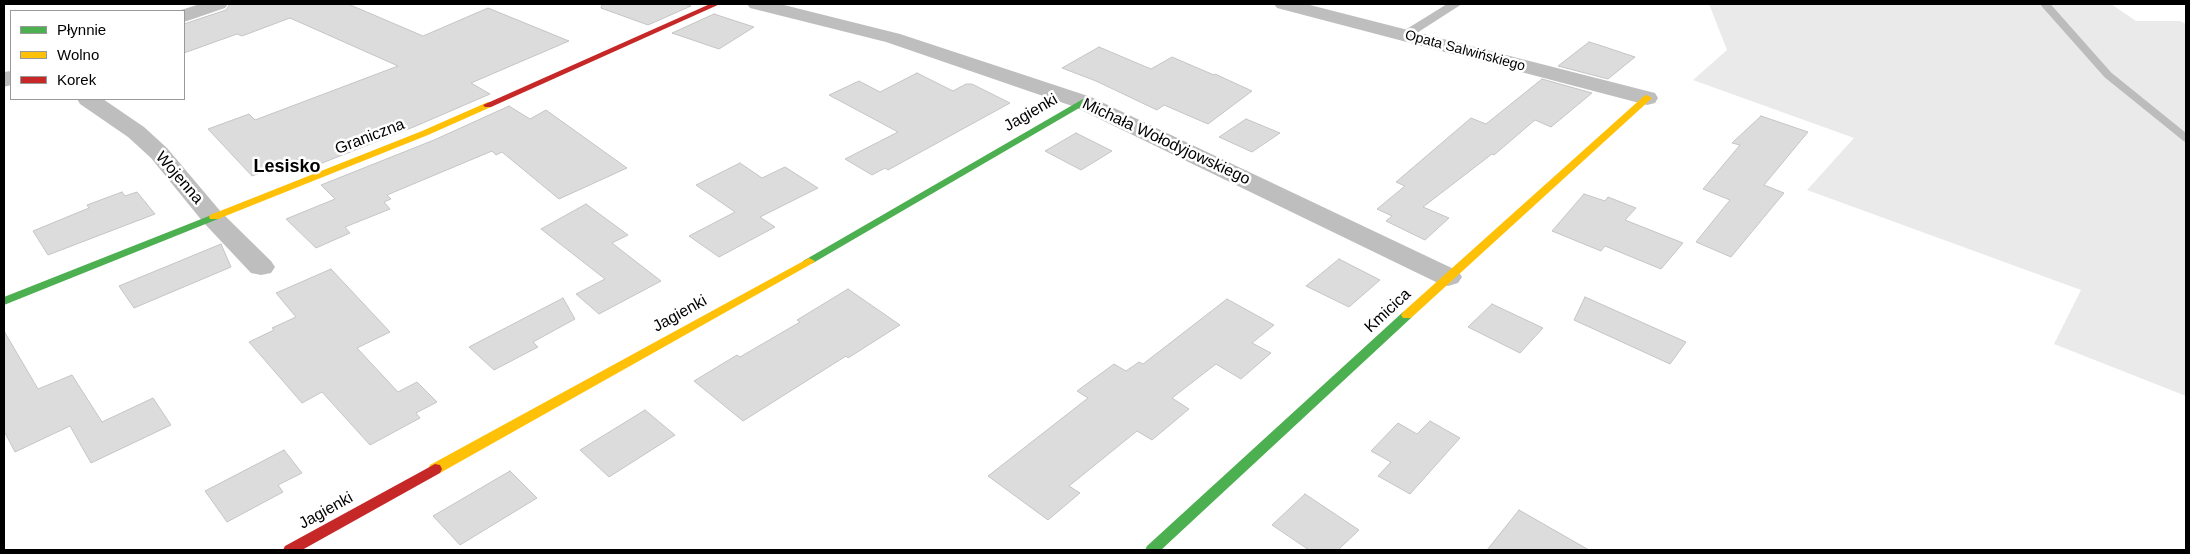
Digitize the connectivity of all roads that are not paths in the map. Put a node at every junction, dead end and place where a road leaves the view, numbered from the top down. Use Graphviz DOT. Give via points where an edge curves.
graph roads {
  1 [pos="218,4"];
  2 [pos="716,4"];
  3 [pos="757,4"];
  4 [pos="1284,4"];
  5 [pos="1456,4"];
  6 [pos="185,16"];
  7 [pos="1404,35"];
  8 [pos="1646,98"];
  9 [pos="89,100"];
  10 [pos="1083,102"];
  11 [pos="212,217"];
  12 [pos="261,267"];
  13 [pos="1448,277"];
  14 [pos="4,301"];
  15 [pos="290,550"];
  16 [pos="1152,550"];
  1 -- 6 [label="street"];
  2 -- 11 [label="street, Graniczna" via="425,133"];
  3 -- 10 [label="street, Michała Wołodyjowskiego" via="893,38"];
  4 -- 7 [label="street, Opata Salwińskiego"];
  5 -- 7 [label="lane"];
  7 -- 8 [label="street, Opata Salwińskiego"];
  8 -- 13 [label="street, Kmicica"];
  9 -- 11 [label="street, Wojenna" via="136,132 159,153"];
  10 -- 13 [label="street, Michała Wołodyjowskiego"];
  10 -- 15 [label="street, Jagienki" via="894,213"];
  11 -- 12 [label="street, Wojenna"];
  11 -- 14 [label="street, Graniczna"];
  13 -- 16 [label="street, Kmicica"];
}
